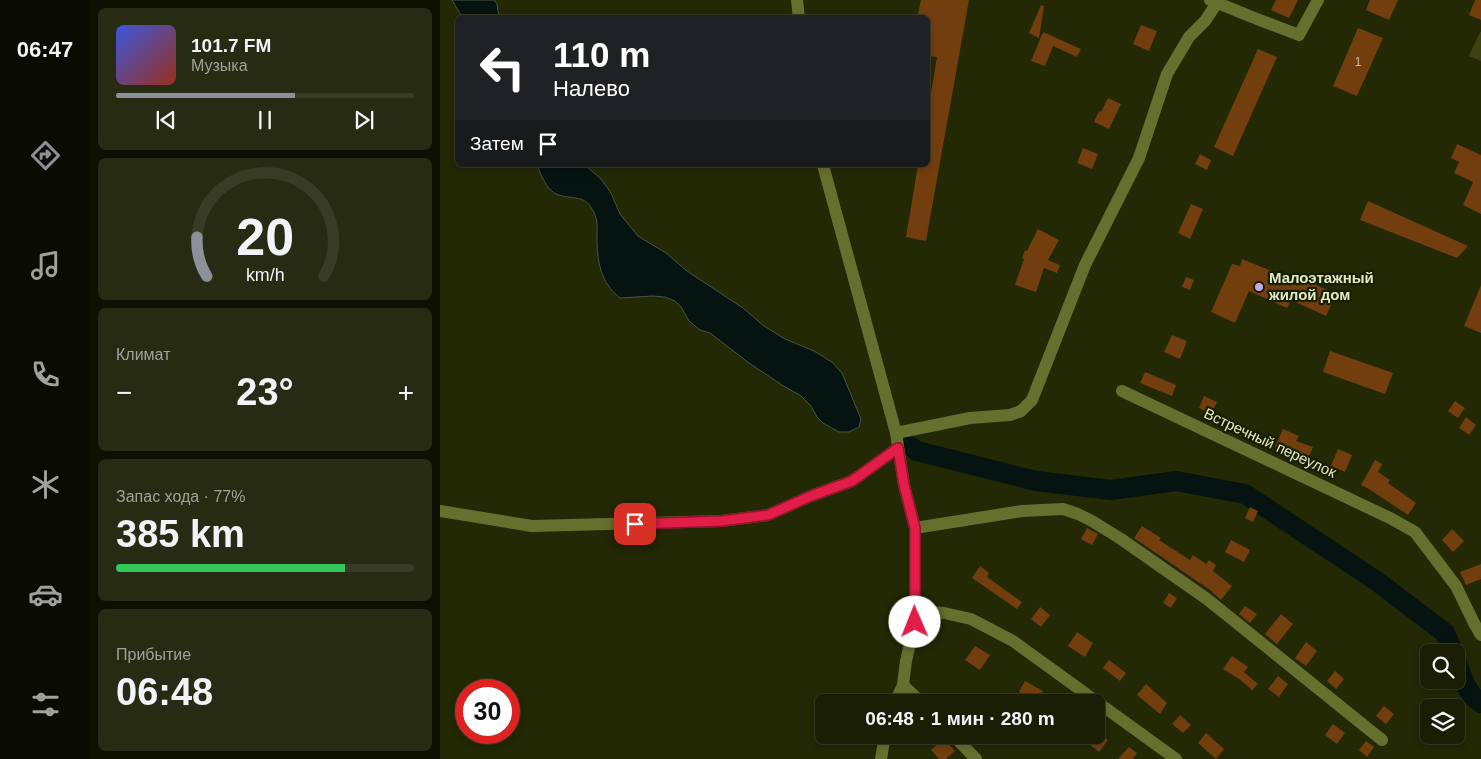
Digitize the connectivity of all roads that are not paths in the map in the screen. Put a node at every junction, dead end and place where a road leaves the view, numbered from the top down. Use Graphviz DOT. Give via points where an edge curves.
graph roads {
  1 [pos="797,0"];
  2 [pos="1318,0"];
  3 [pos="1214,2"];
  4 [pos="799,15"];
  5 [pos="824,167"];
  6 [pos="1122,392"];
  7 [pos="896,433"];
  8 [pos="898,448"];
  9 [pos="440,512"];
  10 [pos="915,528"];
  11 [pos="914,612"];
  12 [pos="1481,635"];
  13 [pos="903,685"];
  14 [pos="899,694"];
  15 [pos="913,694"];
  16 [pos="1382,740"];
  17 [pos="883,744"];
  18 [pos="962,744"];
  19 [pos="880,759"];
  20 [pos="976,759"];
  21 [pos="1176,759"];
  1 -- 4 [label="street"];
  2 -- 3 [label="street" via="1299,35"];
  3 -- 7 [label="street" via="1205,21 1190,37 1167,74 1139,158 1085,265 1032,400 1010,415 970,418"];
  5 -- 7 [label="street"];
  6 -- 12 [label="street, Встречный переулок" via="1415,532 1456,586"];
  7 -- 8 [label="street"];
  8 -- 9 [label="street" via="852,481 768,515 731,520 532,526"];
  8 -- 10 [label="street"];
  10 -- 11 [label="street"];
  10 -- 16 [label="street" via="1022,511 1063,509 1078,514 1121,539 1207,599"];
  11 -- 13 [label="street"];
  11 -- 21 [label="street" via="944,613 970,619 1013,641"];
  13 -- 14 [label="street"];
  13 -- 15 [label="street"];
  17 -- 19 [label="street"];
  18 -- 20 [label="street"];
}
